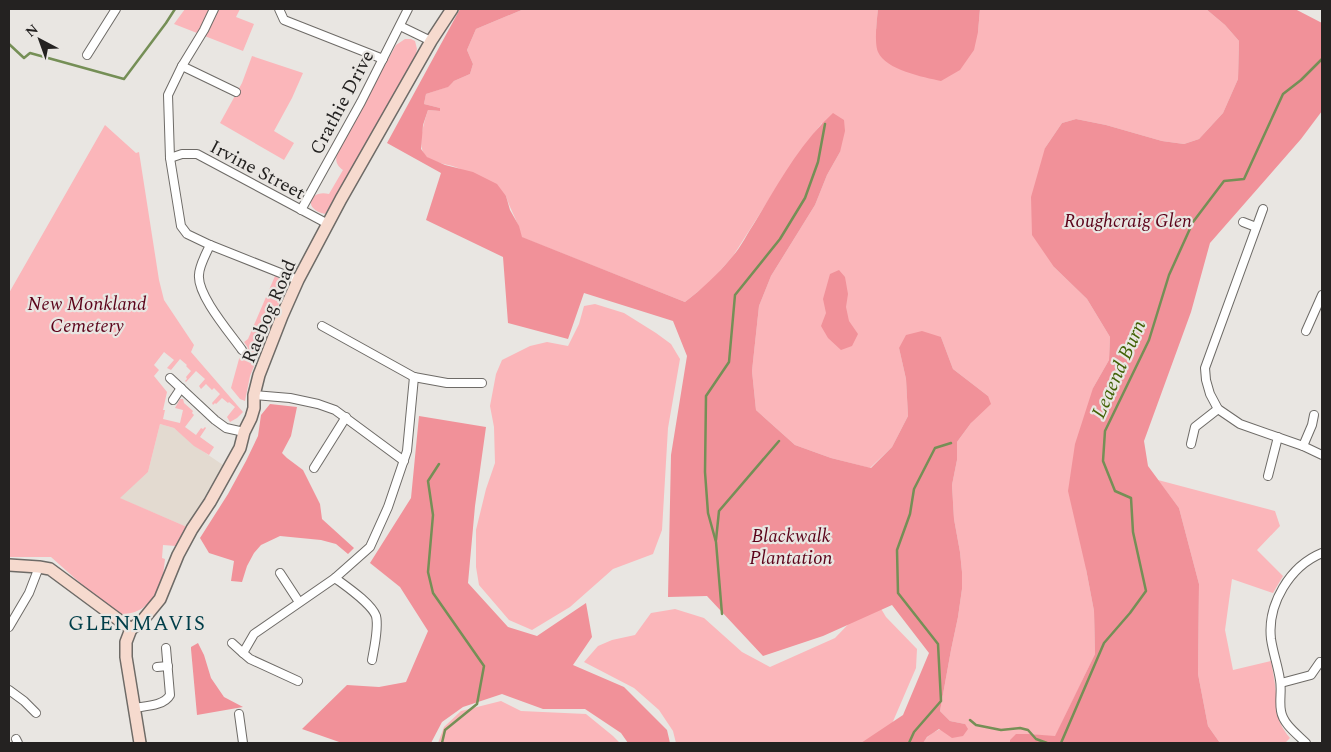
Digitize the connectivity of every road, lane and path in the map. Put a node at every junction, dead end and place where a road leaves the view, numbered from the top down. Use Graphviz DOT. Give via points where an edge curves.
graph roads {
  1 [pos="116,9"];
  2 [pos="214,9"];
  3 [pos="279,9"];
  4 [pos="408,9"];
  5 [pos="452,9"];
  6 [pos="400,26"];
  7 [pos="431,41"];
  8 [pos="87,55"];
  9 [pos="383,59"];
  10 [pos="182,66"];
  11 [pos="236,92"];
  12 [pos="170,158"];
  13 [pos="301,210"];
  14 [pos="1263,210"];
  15 [pos="1243,222"];
  16 [pos="328,224"];
  17 [pos="1256,227"];
  18 [pos="210,245"];
  19 [pos="298,280"];
  20 [pos="1322,295"];
  21 [pos="322,326"];
  22 [pos="1306,331"];
  23 [pos="242,350"];
  24 [pos="414,377"];
  25 [pos="170,378"];
  26 [pos="482,383"];
  27 [pos="181,388"];
  28 [pos="254,395"];
  29 [pos="173,400"];
  30 [pos="1218,409"];
  31 [pos="1314,415"];
  32 [pos="346,417"];
  33 [pos="244,432"];
  34 [pos="1278,437"];
  35 [pos="1191,444"];
  36 [pos="1303,446"];
  37 [pos="1322,455"];
  38 [pos="404,461"];
  39 [pos="314,468"];
  40 [pos="1268,476"];
  41 [pos="1322,553"];
  42 [pos="9,565"];
  43 [pos="38,567"];
  44 [pos="280,574"];
  45 [pos="335,578"];
  46 [pos="300,602"];
  47 [pos="9,626"];
  48 [pos="131,629"];
  49 [pos="232,643"];
  50 [pos="166,648"];
  51 [pos="243,653"];
  52 [pos="372,660"];
  53 [pos="1320,662"];
  54 [pos="168,666"];
  55 [pos="157,667"];
  56 [pos="298,681"];
  57 [pos="1281,683"];
  58 [pos="9,690"];
  59 [pos="134,708"];
  60 [pos="36,713"];
  61 [pos="239,714"];
  62 [pos="140,743"];
  63 [pos="243,743"];
  64 [pos="1306,743"];
  1 -- 8 [label="street"];
  2 -- 10 [label="street"];
  3 -- 9 [label="street" via="284,20"];
  4 -- 6 [label="street, Crathie Drive"];
  5 -- 7 [label="main road, Raebog Road"];
  6 -- 7 [label="street"];
  6 -- 9 [label="street, Crathie Drive"];
  7 -- 16 [label="main road, Raebog Road"];
  9 -- 13 [label="street, Crathie Drive"];
  10 -- 11 [label="street"];
  10 -- 12 [label="street" via="168,95"];
  12 -- 13 [label="street, Irvine Street" via="196,154"];
  12 -- 18 [label="street" via="181,226 188,234"];
  13 -- 16 [label="street, Irvine Street"];
  14 -- 17 [label="street"];
  15 -- 17 [label="street"];
  16 -- 19 [label="main road, Raebog Road"];
  17 -- 30 [label="street" via="1205,368 1210,394"];
  18 -- 19 [label="street"];
  18 -- 23 [label="street" via="198,277 202,292"];
  19 -- 28 [label="main road, Raebog Road" via="258,375"];
  20 -- 22 [label="street"];
  21 -- 24 [label="street"];
  24 -- 26 [label="street" via="447,383"];
  24 -- 38 [label="street" via="408,451"];
  25 -- 27 [label="street"];
  27 -- 29 [label="street"];
  27 -- 33 [label="street" via="226,428"];
  28 -- 32 [label="street" via="318,404"];
  28 -- 33 [label="main road, Raebog Road" via="253,413"];
  30 -- 34 [label="street" via="1240,424"];
  30 -- 35 [label="street" via="1195,427"];
  31 -- 36 [label="street"];
  32 -- 38 [label="street"];
  32 -- 39 [label="street"];
  33 -- 48 [label="main road, Raebog Road" via="240,448 178,555 160,599"];
  34 -- 36 [label="street"];
  34 -- 40 [label="street"];
  36 -- 37 [label="street"];
  38 -- 45 [label="street" via="370,546"];
  41 -- 57 [label="street" via="1296,570 1276,600 1271,637"];
  42 -- 43 [label="main road"];
  43 -- 47 [label="street"];
  43 -- 48 [label="main road" via="58,574"];
  44 -- 46 [label="street"];
  45 -- 46 [label="street"];
  45 -- 52 [label="street" via="372,608 377,626"];
  46 -- 51 [label="street" via="254,634"];
  48 -- 59 [label="main road" via="126,642 126,658"];
  49 -- 51 [label="street"];
  50 -- 54 [label="street"];
  51 -- 56 [label="street"];
  53 -- 57 [label="street" via="1311,675"];
  54 -- 55 [label="street"];
  54 -- 59 [label="street" via="169,698"];
  57 -- 64 [label="street" via="1283,716 1288,726"];
  58 -- 60 [label="street"];
  59 -- 62 [label="main road"];
  61 -- 63 [label="street"];
}
